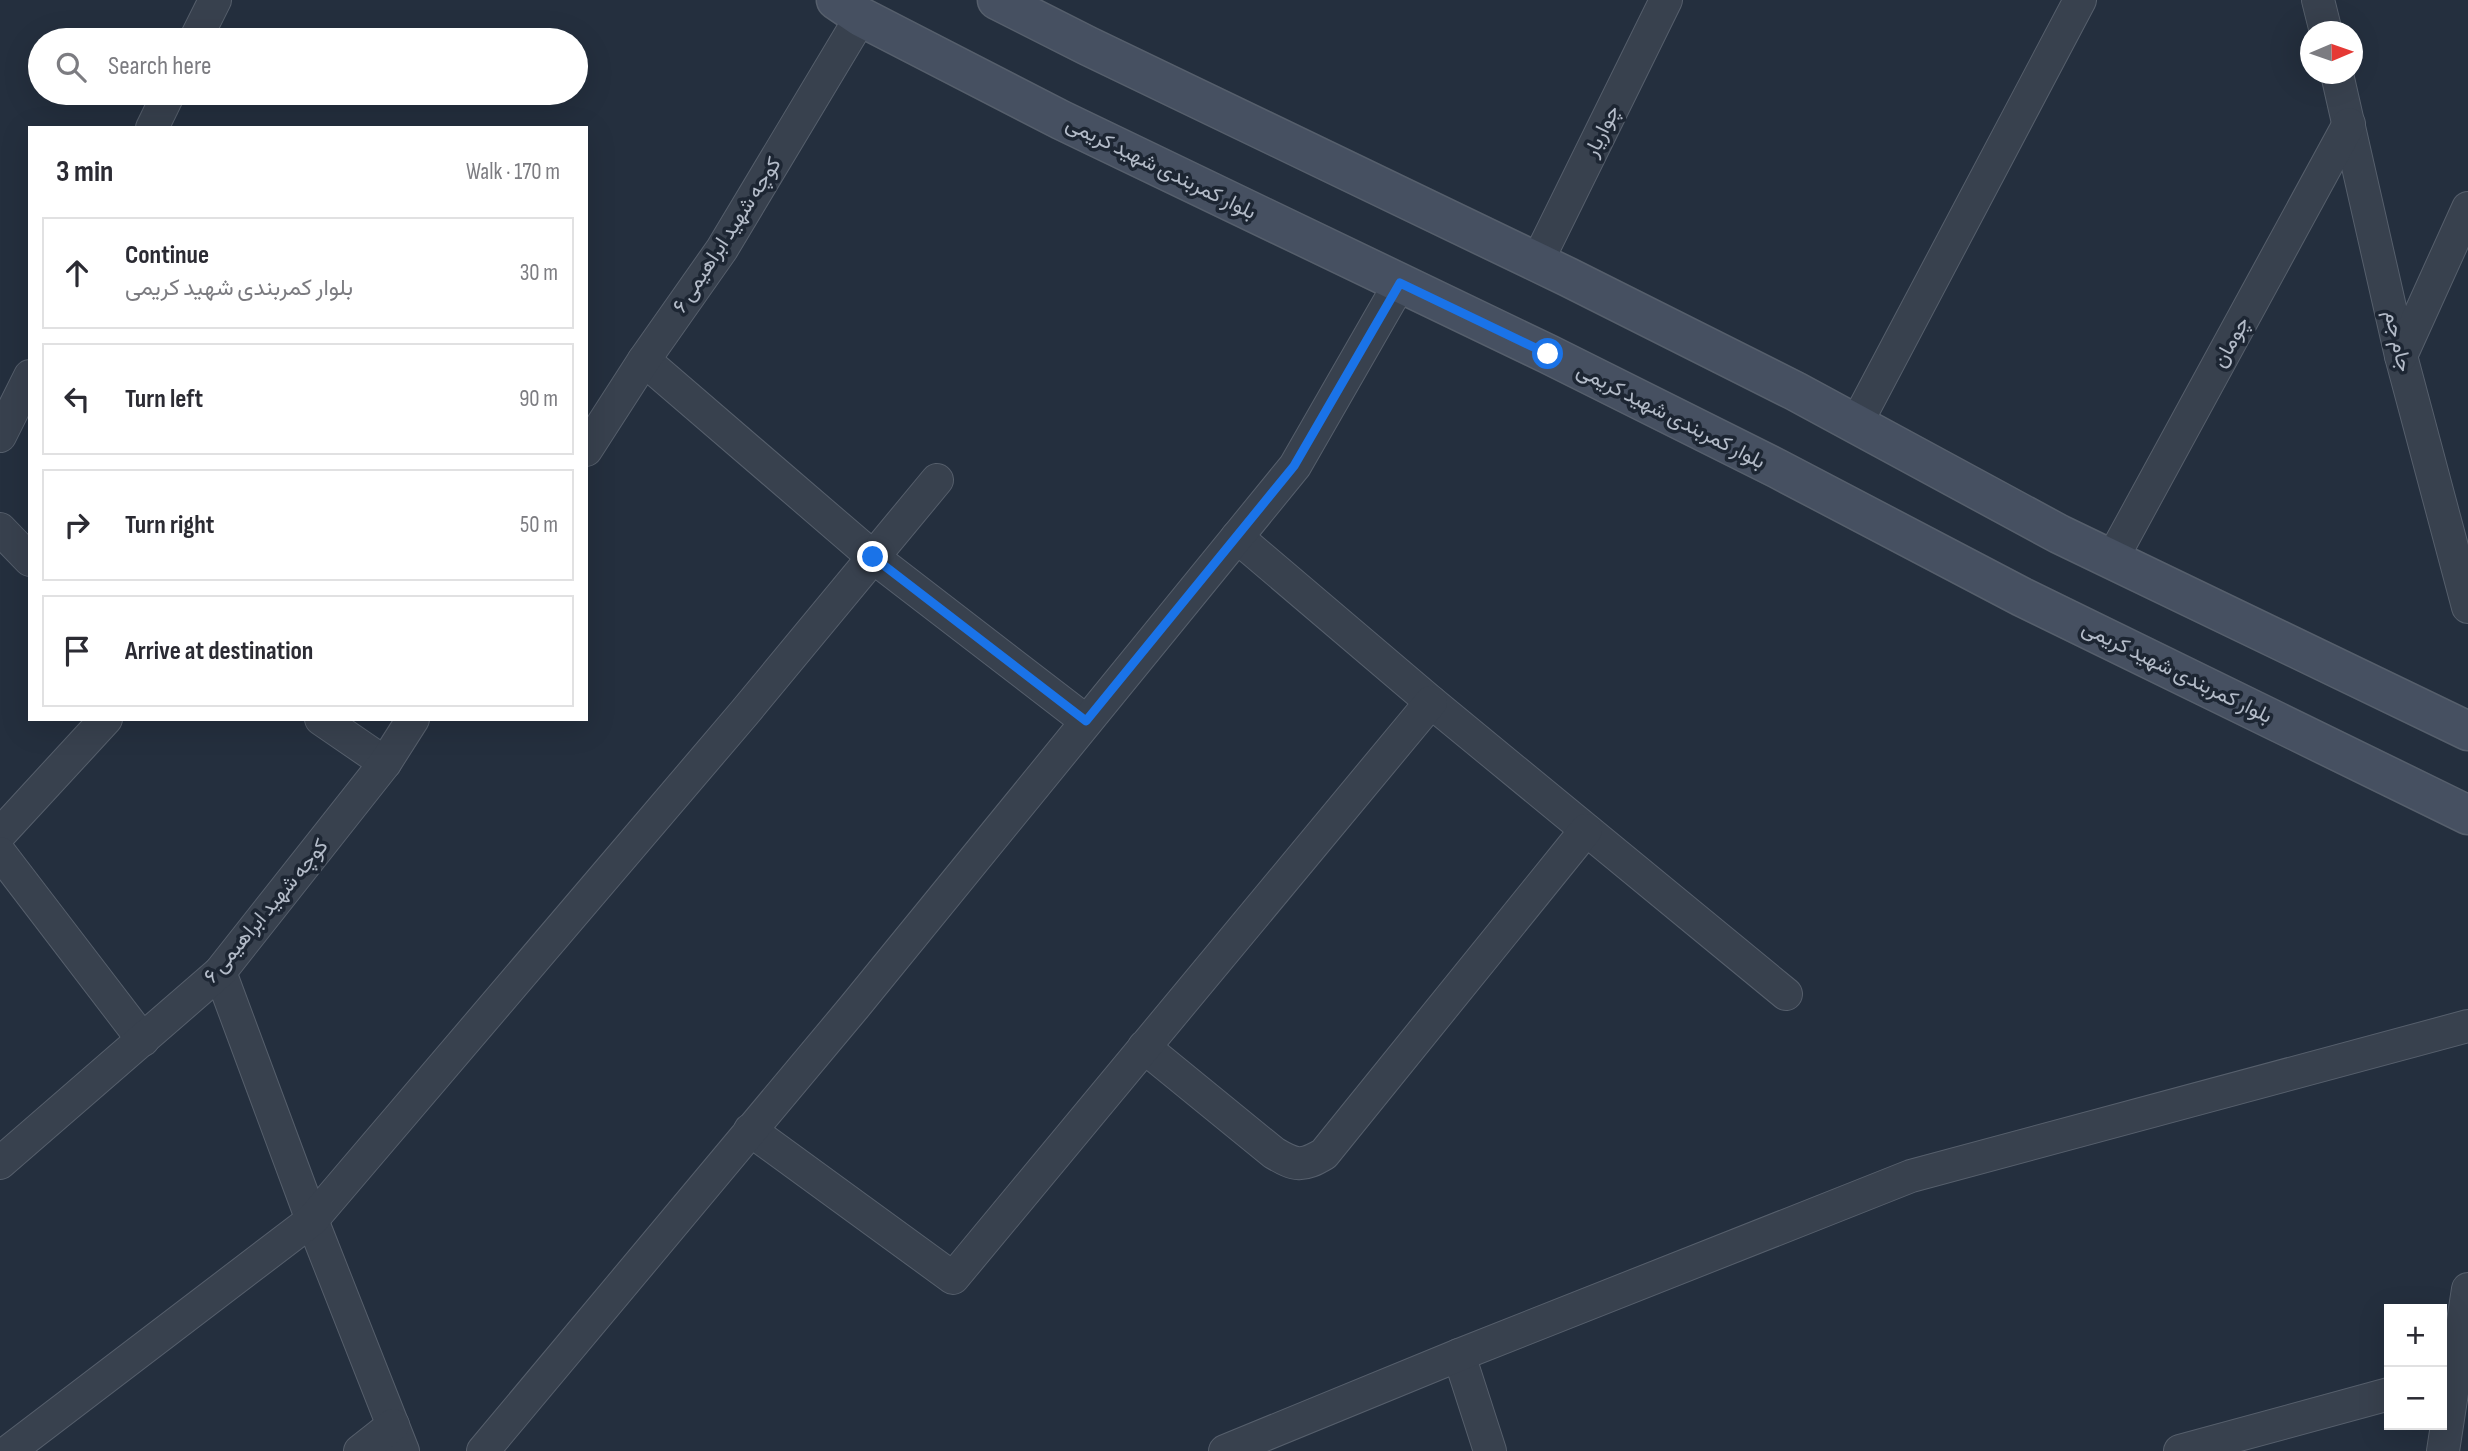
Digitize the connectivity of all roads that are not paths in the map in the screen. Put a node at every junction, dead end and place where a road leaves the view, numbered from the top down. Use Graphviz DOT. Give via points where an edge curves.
graph roads {
  1 [pos="215,0"];
  2 [pos="997,0"];
  3 [pos="1666,0"];
  4 [pos="2080,0"];
  5 [pos="2318,0"];
  6 [pos="849,8"];
  7 [pos="2323,21"];
  8 [pos="201,28"];
  9 [pos="2340,84"];
  10 [pos="163,105"];
  11 [pos="2350,124"];
  12 [pos="153,126"];
  13 [pos="2468,208"];
  14 [pos="1537,262"];
  15 [pos="1400,283"];
  16 [pos="2401,356"];
  17 [pos="644,360"];
  18 [pos="28,380"];
  19 [pos="1856,424"];
  20 [pos="0,436"];
  21 [pos="588,447"];
  22 [pos="937,480"];
  23 [pos="0,529"];
  24 [pos="1237,537"];
  25 [pos="873,557"];
  26 [pos="28,558"];
  27 [pos="2112,559"];
  28 [pos="2468,607"];
  29 [pos="1431,702"];
  30 [pos="104,721"];
  31 [pos="324,721"];
  32 [pos="412,721"];
  33 [pos="1086,721"];
  34 [pos="2468,731"];
  35 [pos="385,763"];
  36 [pos="2468,815"];
  37 [pos="1586,831"];
  38 [pos="0,834"];
  39 [pos="0,853"];
  40 [pos="220,972"];
  41 [pos="1786,994"];
  42 [pos="2468,1026"];
  43 [pos="143,1040"];
  44 [pos="1144,1047"];
  45 [pos="750,1130"];
  46 [pos="0,1163"];
  47 [pos="312,1220"];
  48 [pos="2468,1289"];
  49 [pos="1459,1355"];
  50 [pos="2448,1378"];
  51 [pos="2384,1396"];
  52 [pos="398,1438"];
  53 [pos="2219,1446"];
  54 [pos="9,1451"];
  55 [pos="360,1451"];
  56 [pos="483,1451"];
  57 [pos="1225,1451"];
  58 [pos="1490,1451"];
  59 [pos="2180,1451"];
  60 [pos="2443,1451"];
  1 -- 8 [label="street"];
  2 -- 14 [label="street"];
  3 -- 14 [label="street, چواریار"];
  4 -- 19 [label="street"];
  5 -- 7 [label="street"];
  6 -- 15 [label="street, بلوار کمربندی شهید کریمی" via="1061,120"];
  6 -- 17 [label="street, کوچه شهید ابراهیمی ۶" via="722,249"];
  9 -- 11 [label="street, جام جم"];
  10 -- 12 [label="street"];
  11 -- 16 [label="street, جام جم"];
  11 -- 27 [label="street, چومان"];
  13 -- 16 [label="street"];
  14 -- 19 [label="street"];
  15 -- 24 [label="street" via="1294,466"];
  15 -- 36 [label="street, بلوار کمربندی شهید کریمی" via="1754,457 2022,597"];
  16 -- 28 [label="street, جام جم"];
  17 -- 21 [label="street, کوچه شهید ابراهیمی ۶"];
  17 -- 25 [label="street"];
  18 -- 20 [label="street"];
  19 -- 27 [label="street"];
  22 -- 25 [label="street"];
  23 -- 26 [label="street"];
  24 -- 29 [label="street"];
  24 -- 33 [label="street"];
  25 -- 33 [label="street"];
  25 -- 47 [label="street"];
  27 -- 34 [label="street"];
  29 -- 37 [label="street"];
  29 -- 44 [label="street"];
  30 -- 38 [label="street"];
  31 -- 35 [label="street"];
  32 -- 35 [label="street, کوچه شهید ابراهیمی ۶"];
  33 -- 45 [label="street"];
  35 -- 40 [label="street, کوچه شهید ابراهیمی ۶"];
  37 -- 41 [label="street"];
  37 -- 44 [label="street" via="1324,1154 1307,1164 1290,1163 1274,1153"];
  39 -- 43 [label="street"];
  40 -- 43 [label="street, کوچه شهید ابراهیمی ۶"];
  40 -- 47 [label="street"];
  42 -- 49 [label="street" via="1912,1176"];
  43 -- 46 [label="street, کوچه شهید ابراهیمی ۶"];
  44 -- 45 [label="street" via="953,1278"];
  45 -- 56 [label="street"];
  47 -- 52 [label="street"];
  47 -- 54 [label="street"];
  48 -- 50 [label="street"];
  49 -- 57 [label="street"];
  49 -- 58 [label="street"];
  50 -- 60 [label="street"];
  51 -- 53 [label="street"];
  52 -- 55 [label="street"];
  53 -- 59 [label="street"];
}
